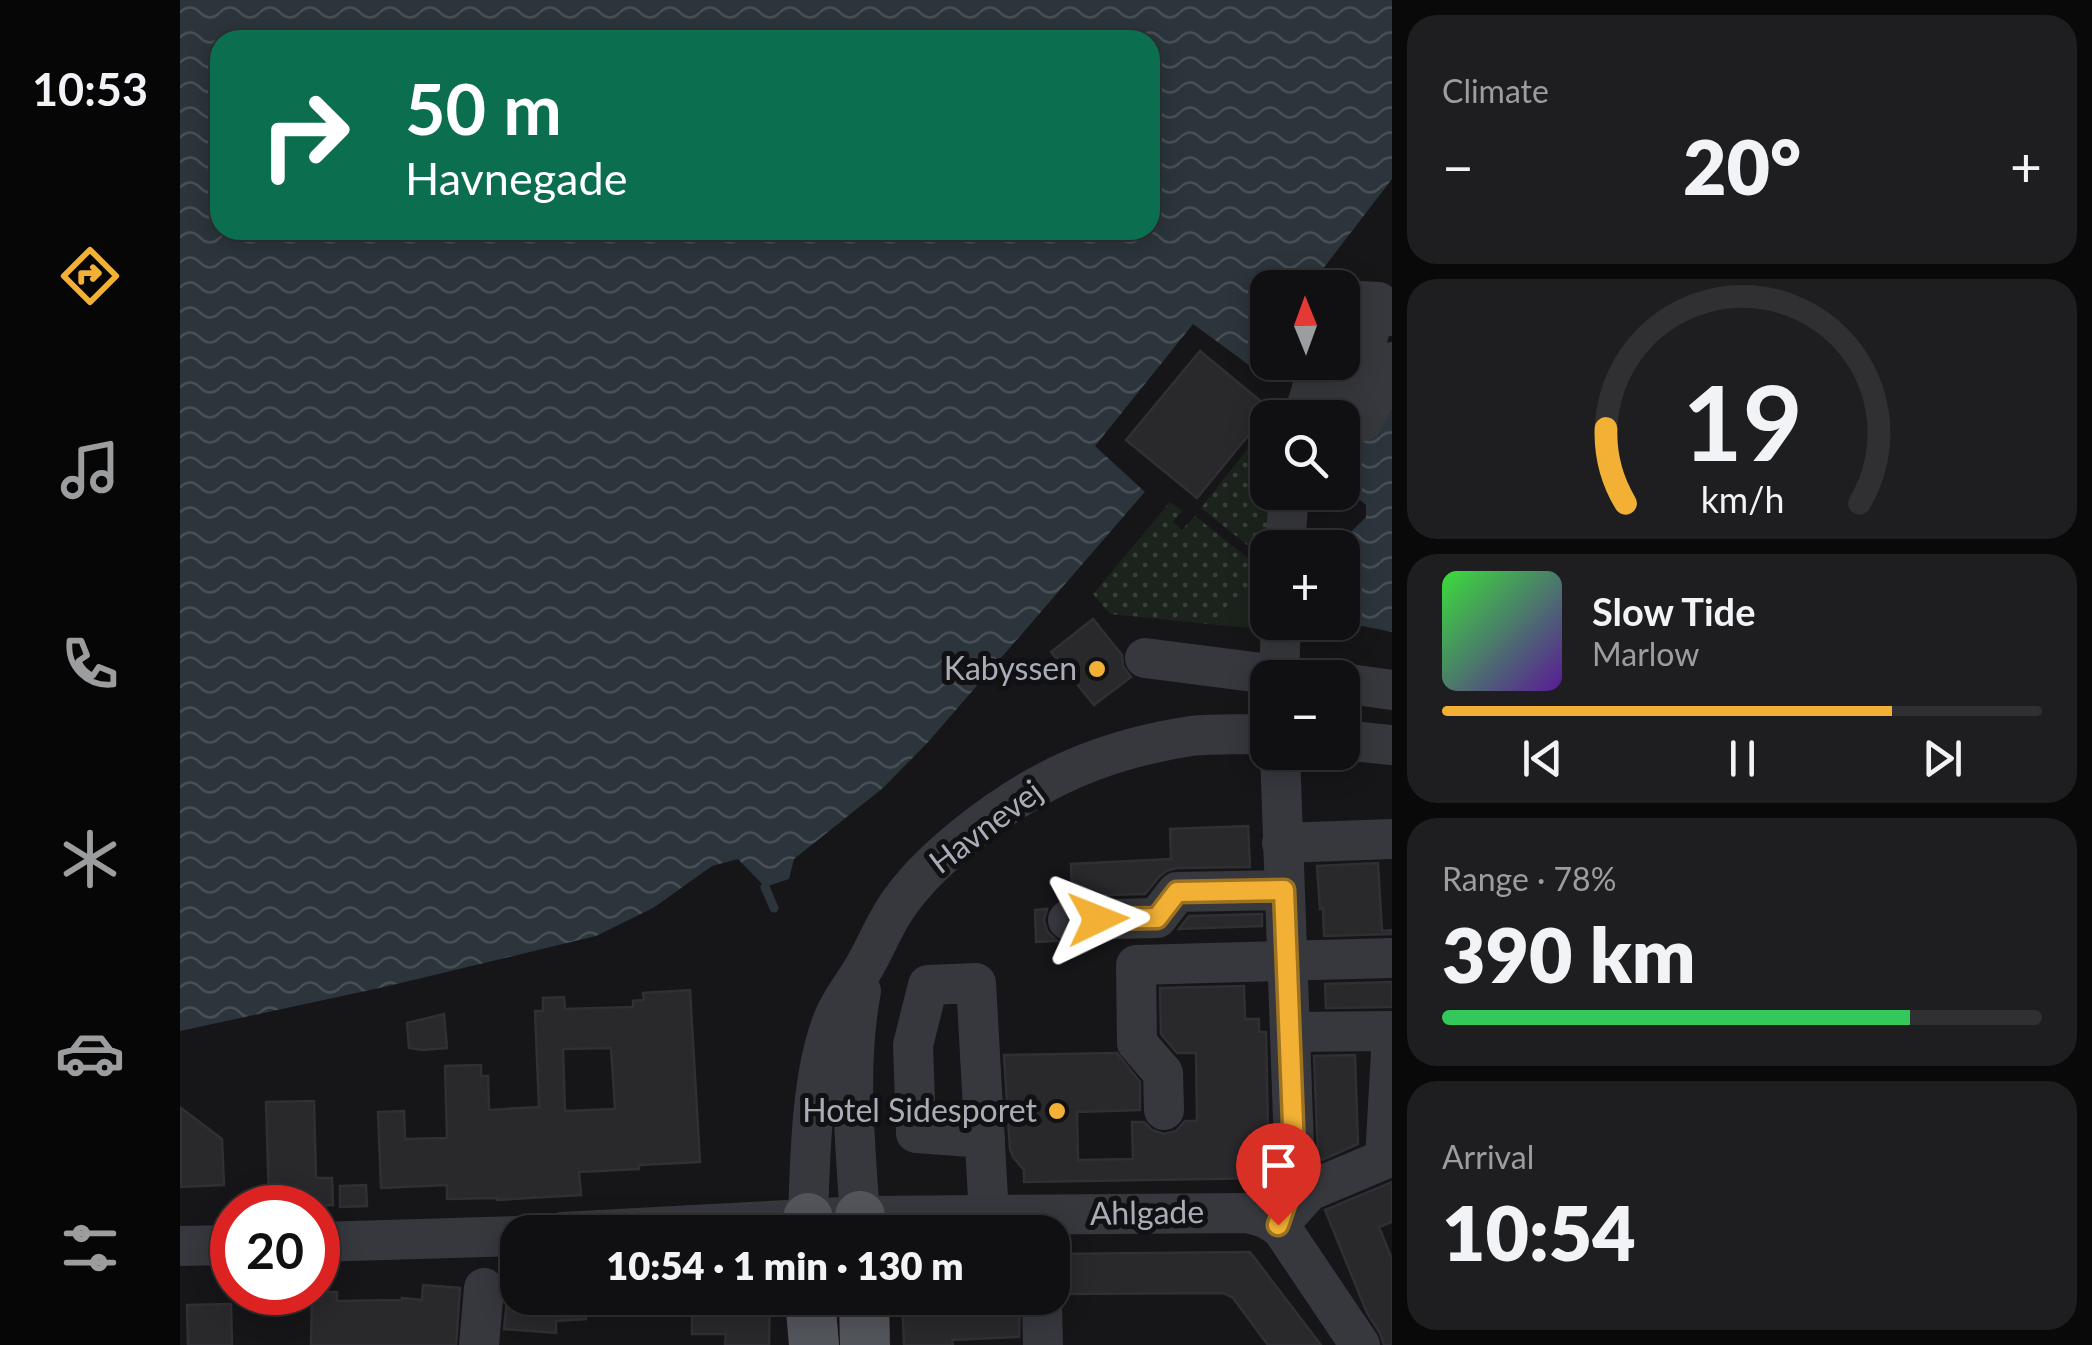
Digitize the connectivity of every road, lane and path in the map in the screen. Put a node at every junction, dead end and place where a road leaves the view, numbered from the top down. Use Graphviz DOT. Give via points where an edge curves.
graph roads {
  1 [pos="1364,317"];
  2 [pos="1392,362"];
  3 [pos="1337,400"];
  4 [pos="1347,400"];
  5 [pos="1360,424"];
  6 [pos="1146,658"];
  7 [pos="1250,672"];
  8 [pos="1360,686"];
  9 [pos="1392,690"];
  10 [pos="1250,734"];
  11 [pos="1360,742"];
  12 [pos="1392,745"];
  13 [pos="1280,770"];
  14 [pos="1392,839"];
  15 [pos="1282,842"];
  16 [pos="1284,890"];
  17 [pos="1068,920"];
  18 [pos="1392,958"];
  19 [pos="1287,960"];
  20 [pos="866,963"];
  21 [pos="1290,1032"];
  22 [pos="1392,1032"];
  23 [pos="1164,1110"];
  24 [pos="985,1138"];
  25 [pos="1388,1158"];
  26 [pos="808,1215"];
  27 [pos="860,1215"];
  28 [pos="990,1215"];
  29 [pos="1070,1222"];
  30 [pos="1278,1225"];
  31 [pos="500,1237"];
  32 [pos="340,1241"];
  33 [pos="210,1245"];
  34 [pos="180,1246"];
  35 [pos="484,1288"];
  36 [pos="811,1315"];
  37 [pos="864,1315"];
  38 [pos="1042,1315"];
  39 [pos="479,1345"];
  40 [pos="814,1345"];
  41 [pos="865,1345"];
  42 [pos="1043,1345"];
  43 [pos="1360,1345"];
  1 -- 3 [label="street"];
  1 -- 4 [label="street"];
  2 -- 5 [label="street"];
  6 -- 7 [label="street"];
  8 -- 9 [label="street"];
  10 -- 20 [label="street, Havnevej" via="1194,736 1117,752 1056,775 945,852 898,905"];
  11 -- 12 [label="street"];
  13 -- 15 [label="street"];
  14 -- 15 [label="street"];
  15 -- 16 [label="street"];
  16 -- 17 [label="street" via="1177,892 1157,918"];
  16 -- 19 [label="street"];
  18 -- 19 [label="street"];
  19 -- 21 [label="street"];
  19 -- 23 [label="street" via="1136,966 1138,1043 1163,1073"];
  20 -- 26 [label="street, Havnevej" via="838,1006 824,1053"];
  20 -- 27 [label="street, Havnevej" via="854,1056"];
  21 -- 22 [label="street"];
  21 -- 30 [label="street" via="1295,1176"];
  22 -- 25 [label="street"];
  24 -- 28 [label="street"];
  25 -- 30 [label="street" via="1310,1191"];
  29 -- 30 [label="street, Ahlgade" via="1236,1212"];
  30 -- 43 [label="street"];
  31 -- 32 [label="street"];
  33 -- 34 [label="street"];
  35 -- 39 [label="street"];
  36 -- 40 [label="main road"];
  37 -- 41 [label="main road"];
  38 -- 42 [label="street"];
}
